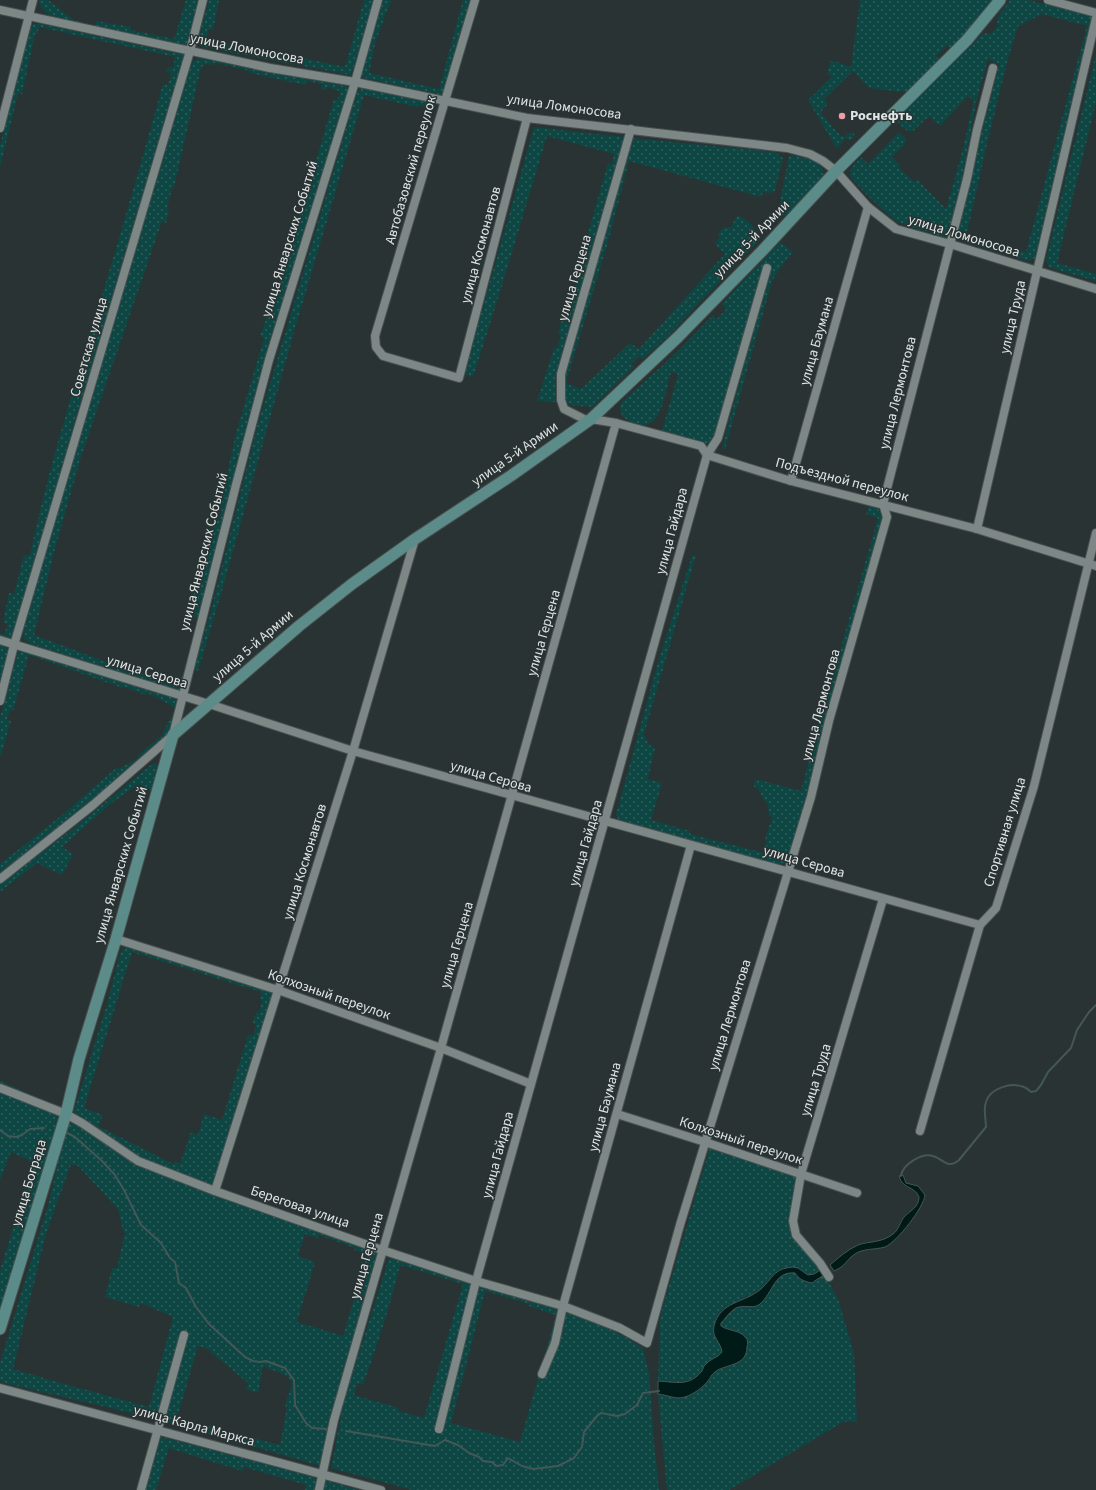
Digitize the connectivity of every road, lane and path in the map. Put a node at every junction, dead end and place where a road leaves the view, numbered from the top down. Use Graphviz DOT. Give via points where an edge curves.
graph roads {
  1 [pos="33,0"];
  2 [pos="202,0"];
  3 [pos="378,0"];
  4 [pos="475,0"];
  5 [pos="1000,0"];
  6 [pos="1048,0"];
  7 [pos="0,10"];
  8 [pos="1096,13"];
  9 [pos="29,16"];
  10 [pos="1096,18"];
  11 [pos="190,51"];
  12 [pos="993,68"];
  13 [pos="355,82"];
  14 [pos="445,100"];
  15 [pos="527,118"];
  16 [pos="0,128"];
  17 [pos="631,129"];
  18 [pos="836,171"];
  19 [pos="868,207"];
  20 [pos="950,244"];
  21 [pos="767,268"];
  22 [pos="1037,271"];
  23 [pos="1096,289"];
  24 [pos="459,378"];
  25 [pos="590,420"];
  26 [pos="616,423"];
  27 [pos="707,455"];
  28 [pos="791,481"];
  29 [pos="882,504"];
  30 [pos="977,529"];
  31 [pos="1096,533"];
  32 [pos="416,539"];
  33 [pos="1093,565"];
  34 [pos="0,640"];
  35 [pos="14,645"];
  36 [pos="183,697"];
  37 [pos="0,700"];
  38 [pos="209,704"];
  39 [pos="173,735"];
  40 [pos="353,751"];
  41 [pos="512,796"];
  42 [pos="606,822"];
  43 [pos="691,845"];
  44 [pos="788,871"];
  45 [pos="0,879"];
  46 [pos="883,899"];
  47 [pos="980,925"];
  48 [pos="116,940"];
  49 [pos="278,990"];
  50 [pos="441,1048"];
  51 [pos="531,1084"];
  52 [pos="0,1088"];
  53 [pos="66,1114"];
  54 [pos="617,1114"];
  55 [pos="920,1131"];
  56 [pos="705,1142"];
  57 [pos="801,1174"];
  58 [pos="215,1191"];
  59 [pos="857,1194"];
  60 [pos="382,1250"];
  61 [pos="829,1277"];
  62 [pos="476,1281"];
  63 [pos="563,1306"];
  64 [pos="0,1330"];
  65 [pos="184,1335"];
  66 [pos="647,1343"];
  67 [pos="542,1374"];
  68 [pos="0,1388"];
  69 [pos="158,1429"];
  70 [pos="439,1429"];
  71 [pos="324,1474"];
  72 [pos="141,1490"];
  73 [pos="319,1490"];
  74 [pos="382,1490"];
  1 -- 9 [label="street"];
  2 -- 11 [label="street, Советская улица"];
  3 -- 13 [label="street, улица Январских Событий"];
  4 -- 14 [label="street, Автобазовский переулок"];
  5 -- 18 [label="street, улица 5-й Армии" via="967,40"];
  6 -- 8 [label="street"];
  7 -- 9 [label="street, улица Ломоносова"];
  9 -- 11 [label="street, улица Ломоносова"];
  9 -- 16 [label="street"];
  10 -- 22 [label="street, улица Труда"];
  11 -- 13 [label="street, улица Ломоносова"];
  11 -- 35 [label="street, Советская улица"];
  12 -- 20 [label="street, улица Лермонтова"];
  13 -- 14 [label="street, улица Ломоносова"];
  13 -- 36 [label="street, улица Январских Событий" via="269,360"];
  14 -- 15 [label="street, улица Ломоносова"];
  14 -- 24 [label="street, Автобазовский переулок" via="375,336 376,347 383,356"];
  15 -- 17 [label="street, улица Ломоносова"];
  15 -- 24 [label="street, улица Космонавтов"];
  17 -- 18 [label="street, улица Ломоносова" via="787,148 810,154"];
  17 -- 25 [label="street, улица Герцена" via="562,374 561,400 564,409"];
  18 -- 19 [label="street, улица Ломоносова"];
  18 -- 25 [label="street, улица 5-й Армии" via="678,337"];
  19 -- 20 [label="street, улица Ломоносова" via="896,229"];
  19 -- 28 [label="street, улица Баумана"];
  20 -- 22 [label="street, улица Ломоносова"];
  20 -- 29 [label="street, улица Лермонтова"];
  21 -- 27 [label="street, улица Гайдара" via="718,438"];
  22 -- 23 [label="street, улица Ломоносова"];
  22 -- 30 [label="street, улица Труда"];
  25 -- 26 [label="street, Подъездной переулок"];
  25 -- 32 [label="street, улица 5-й Армии"];
  26 -- 27 [label="street, Подъездной переулок" via="700,446"];
  26 -- 41 [label="street, улица Герцена"];
  27 -- 28 [label="street, Подъездной переулок"];
  27 -- 42 [label="street, улица Гайдара"];
  28 -- 29 [label="street, Подъездной переулок"];
  29 -- 30 [label="street, Подъездной переулок"];
  29 -- 44 [label="street, улица Лермонтова" via="887,517 829,721 811,797"];
  30 -- 33 [label="street, Подъездной переулок"];
  31 -- 33 [label="street, Спортивная улица"];
  32 -- 38 [label="street, улица 5-й Армии" via="352,584"];
  32 -- 40 [label="street, улица Космонавтов"];
  33 -- 47 [label="street, Спортивная улица" via="1034,786 1003,889 996,908"];
  34 -- 35 [label="street, улица Серова"];
  35 -- 36 [label="street, улица Серова"];
  35 -- 37 [label="street, Советская улица"];
  36 -- 38 [label="street, улица Серова"];
  36 -- 39 [label="street, улица Январских Событий"];
  38 -- 39 [label="street, улица 5-й Армии"];
  38 -- 40 [label="street, улица Серова"];
  39 -- 45 [label="street, улица 5-й Армии" via="93,805"];
  39 -- 48 [label="street, улица Январских Событий"];
  40 -- 41 [label="street, улица Серова"];
  40 -- 49 [label="street, улица Космонавтов"];
  41 -- 42 [label="street, улица Серова"];
  41 -- 50 [label="street, улица Герцена"];
  42 -- 43 [label="street, улица Серова"];
  42 -- 51 [label="street, улица Гайдара"];
  43 -- 44 [label="street, улица Серова"];
  43 -- 54 [label="street, улица Баумана"];
  44 -- 46 [label="street, улица Серова"];
  44 -- 56 [label="street, улица Лермонтова"];
  46 -- 47 [label="street, улица Серова"];
  46 -- 57 [label="street, улица Труда"];
  47 -- 55 [label="street, Спортивная улица"];
  48 -- 49 [label="street, Колхозный переулок"];
  48 -- 53 [label="street, улица Январских Событий"];
  49 -- 50 [label="street, Колхозный переулок"];
  49 -- 58 [label="street, улица Космонавтов"];
  50 -- 51 [label="street, Колхозный переулок"];
  50 -- 60 [label="street, улица Герцена"];
  51 -- 62 [label="street, улица Гайдара"];
  52 -- 53 [label="street, Береговая улица"];
  53 -- 58 [label="street, Береговая улица" via="138,1161"];
  53 -- 64 [label="street, улица Бограда"];
  54 -- 56 [label="street, Колхозный переулок"];
  54 -- 63 [label="street, улица Баумана"];
  56 -- 57 [label="street, Колхозный переулок"];
  56 -- 66 [label="street, улица Лермонтова"];
  57 -- 59 [label="street, Колхозный переулок"];
  57 -- 61 [label="street, улица Труда" via="793,1221 796,1235"];
  58 -- 60 [label="street, Береговая улица"];
  60 -- 62 [label="street, Береговая улица"];
  60 -- 71 [label="street, улица Герцена" via="334,1420"];
  62 -- 63 [label="street, Береговая улица"];
  62 -- 70 [label="street, улица Гайдара"];
  63 -- 66 [label="street, Береговая улица" via="620,1328"];
  63 -- 67 [label="street, улица Баумана" via="555,1343"];
  65 -- 69 [label="street"];
  68 -- 69 [label="street, улица Карла Маркса"];
  69 -- 71 [label="street, улица Карла Маркса"];
  69 -- 72 [label="street"];
  71 -- 73 [label="street, улица Герцена"];
  71 -- 74 [label="street, улица Карла Маркса"];
}
